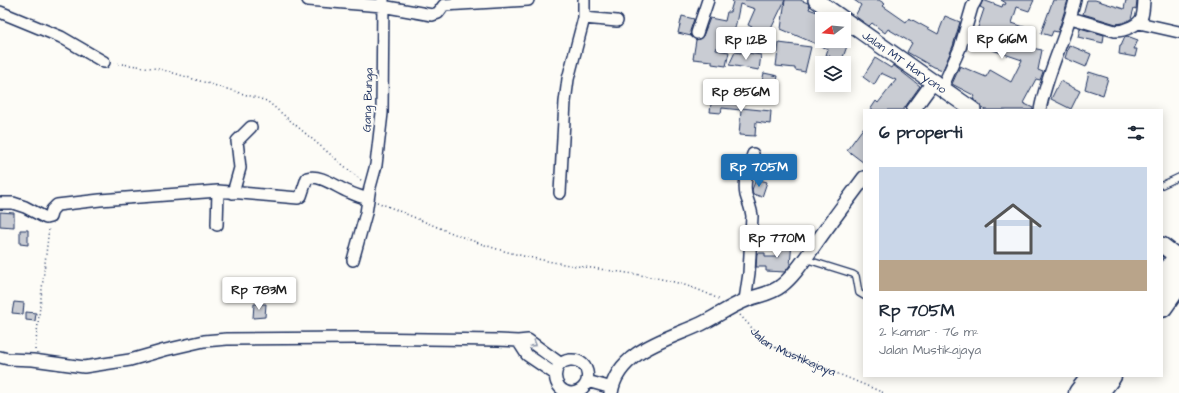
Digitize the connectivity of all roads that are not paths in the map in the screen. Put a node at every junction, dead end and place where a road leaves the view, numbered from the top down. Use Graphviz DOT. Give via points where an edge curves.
graph roads {
  1 [pos="308,0"];
  2 [pos="528,0"];
  3 [pos="584,0"];
  4 [pos="708,0"];
  5 [pos="816,0"];
  6 [pos="976,0"];
  7 [pos="1075,0"];
  8 [pos="1144,0"];
  9 [pos="383,3"];
  10 [pos="0,12"];
  11 [pos="584,18"];
  12 [pos="1071,18"];
  13 [pos="617,21"];
  14 [pos="1139,23"];
  15 [pos="1179,32"];
  16 [pos="697,33"];
  17 [pos="104,62"];
  18 [pos="938,85"];
  19 [pos="914,109"];
  20 [pos="972,109"];
  21 [pos="1040,109"];
  22 [pos="251,127"];
  23 [pos="753,154"];
  24 [pos="1179,177"];
  25 [pos="863,179"];
  26 [pos="1163,185"];
  27 [pos="218,192"];
  28 [pos="234,192"];
  29 [pos="560,193"];
  30 [pos="368,199"];
  31 [pos="0,203"];
  32 [pos="217,225"];
  33 [pos="1163,246"];
  34 [pos="1179,258"];
  35 [pos="804,259"];
  36 [pos="353,260"];
  37 [pos="1163,279"];
  38 [pos="1179,283"];
  39 [pos="863,296"];
  40 [pos="1179,298"];
  41 [pos="745,300"];
  42 [pos="1163,306"];
  43 [pos="1163,310"];
  44 [pos="0,357"];
  45 [pos="558,369"];
  46 [pos="1091,377"];
  47 [pos="1110,377"];
  48 [pos="587,381"];
  49 [pos="612,390"];
  50 [pos="572,393"];
  51 [pos="1079,393"];
  52 [pos="1098,393"];
  1 -- 9 [label="street"];
  2 -- 9 [label="street" via="444,5 438,13 432,15"];
  3 -- 11 [label="street"];
  4 -- 16 [label="street"];
  5 -- 18 [label="main road, Jalan MT Haryono"];
  6 -- 18 [label="street" via="960,48"];
  7 -- 12 [label="street"];
  8 -- 14 [label="street"];
  9 -- 30 [label="street, Gang Bunga" via="382,113 376,165"];
  10 -- 17 [label="street" via="61,37"];
  11 -- 13 [label="street"];
  11 -- 29 [label="street" via="568,79"];
  12 -- 14 [label="street" via="1115,31"];
  12 -- 21 [label="street" via="1044,91"];
  14 -- 15 [label="street"];
  18 -- 19 [label="street"];
  18 -- 20 [label="main road, Jalan MT Haryono"];
  22 -- 28 [label="street" via="237,141 240,168"];
  23 -- 41 [label="street" via="745,178 745,190 752,216"];
  24 -- 26 [label="lane"];
  25 -- 35 [label="street"];
  27 -- 28 [label="street"];
  27 -- 31 [label="street" via="62,204 57,205 50,216 45,218 25,207 13,203"];
  27 -- 32 [label="street"];
  28 -- 30 [label="street" via="299,197 307,178 312,176"];
  30 -- 36 [label="street, Gang Bunga"];
  33 -- 34 [label="main road"];
  34 -- 37 [label="highway"];
  35 -- 39 [label="lane" via="854,274 859,294"];
  35 -- 41 [label="street" via="779,288"];
  38 -- 42 [label="highway"];
  40 -- 43 [label="highway"];
  41 -- 49 [label="street" via="637,354 616,376"];
  44 -- 45 [label="street" via="84,367 130,360 204,341 227,339 498,340 518,342 527,355"];
  45 -- 48 [label="street" via="570,360 580,363 587,371"];
  45 -- 50 [label="street" via="556,382 560,389"];
  46 -- 51 [label="highway"];
  47 -- 52 [label="highway"];
  48 -- 49 [label="street"];
  48 -- 50 [label="street" via="580,391"];
}
